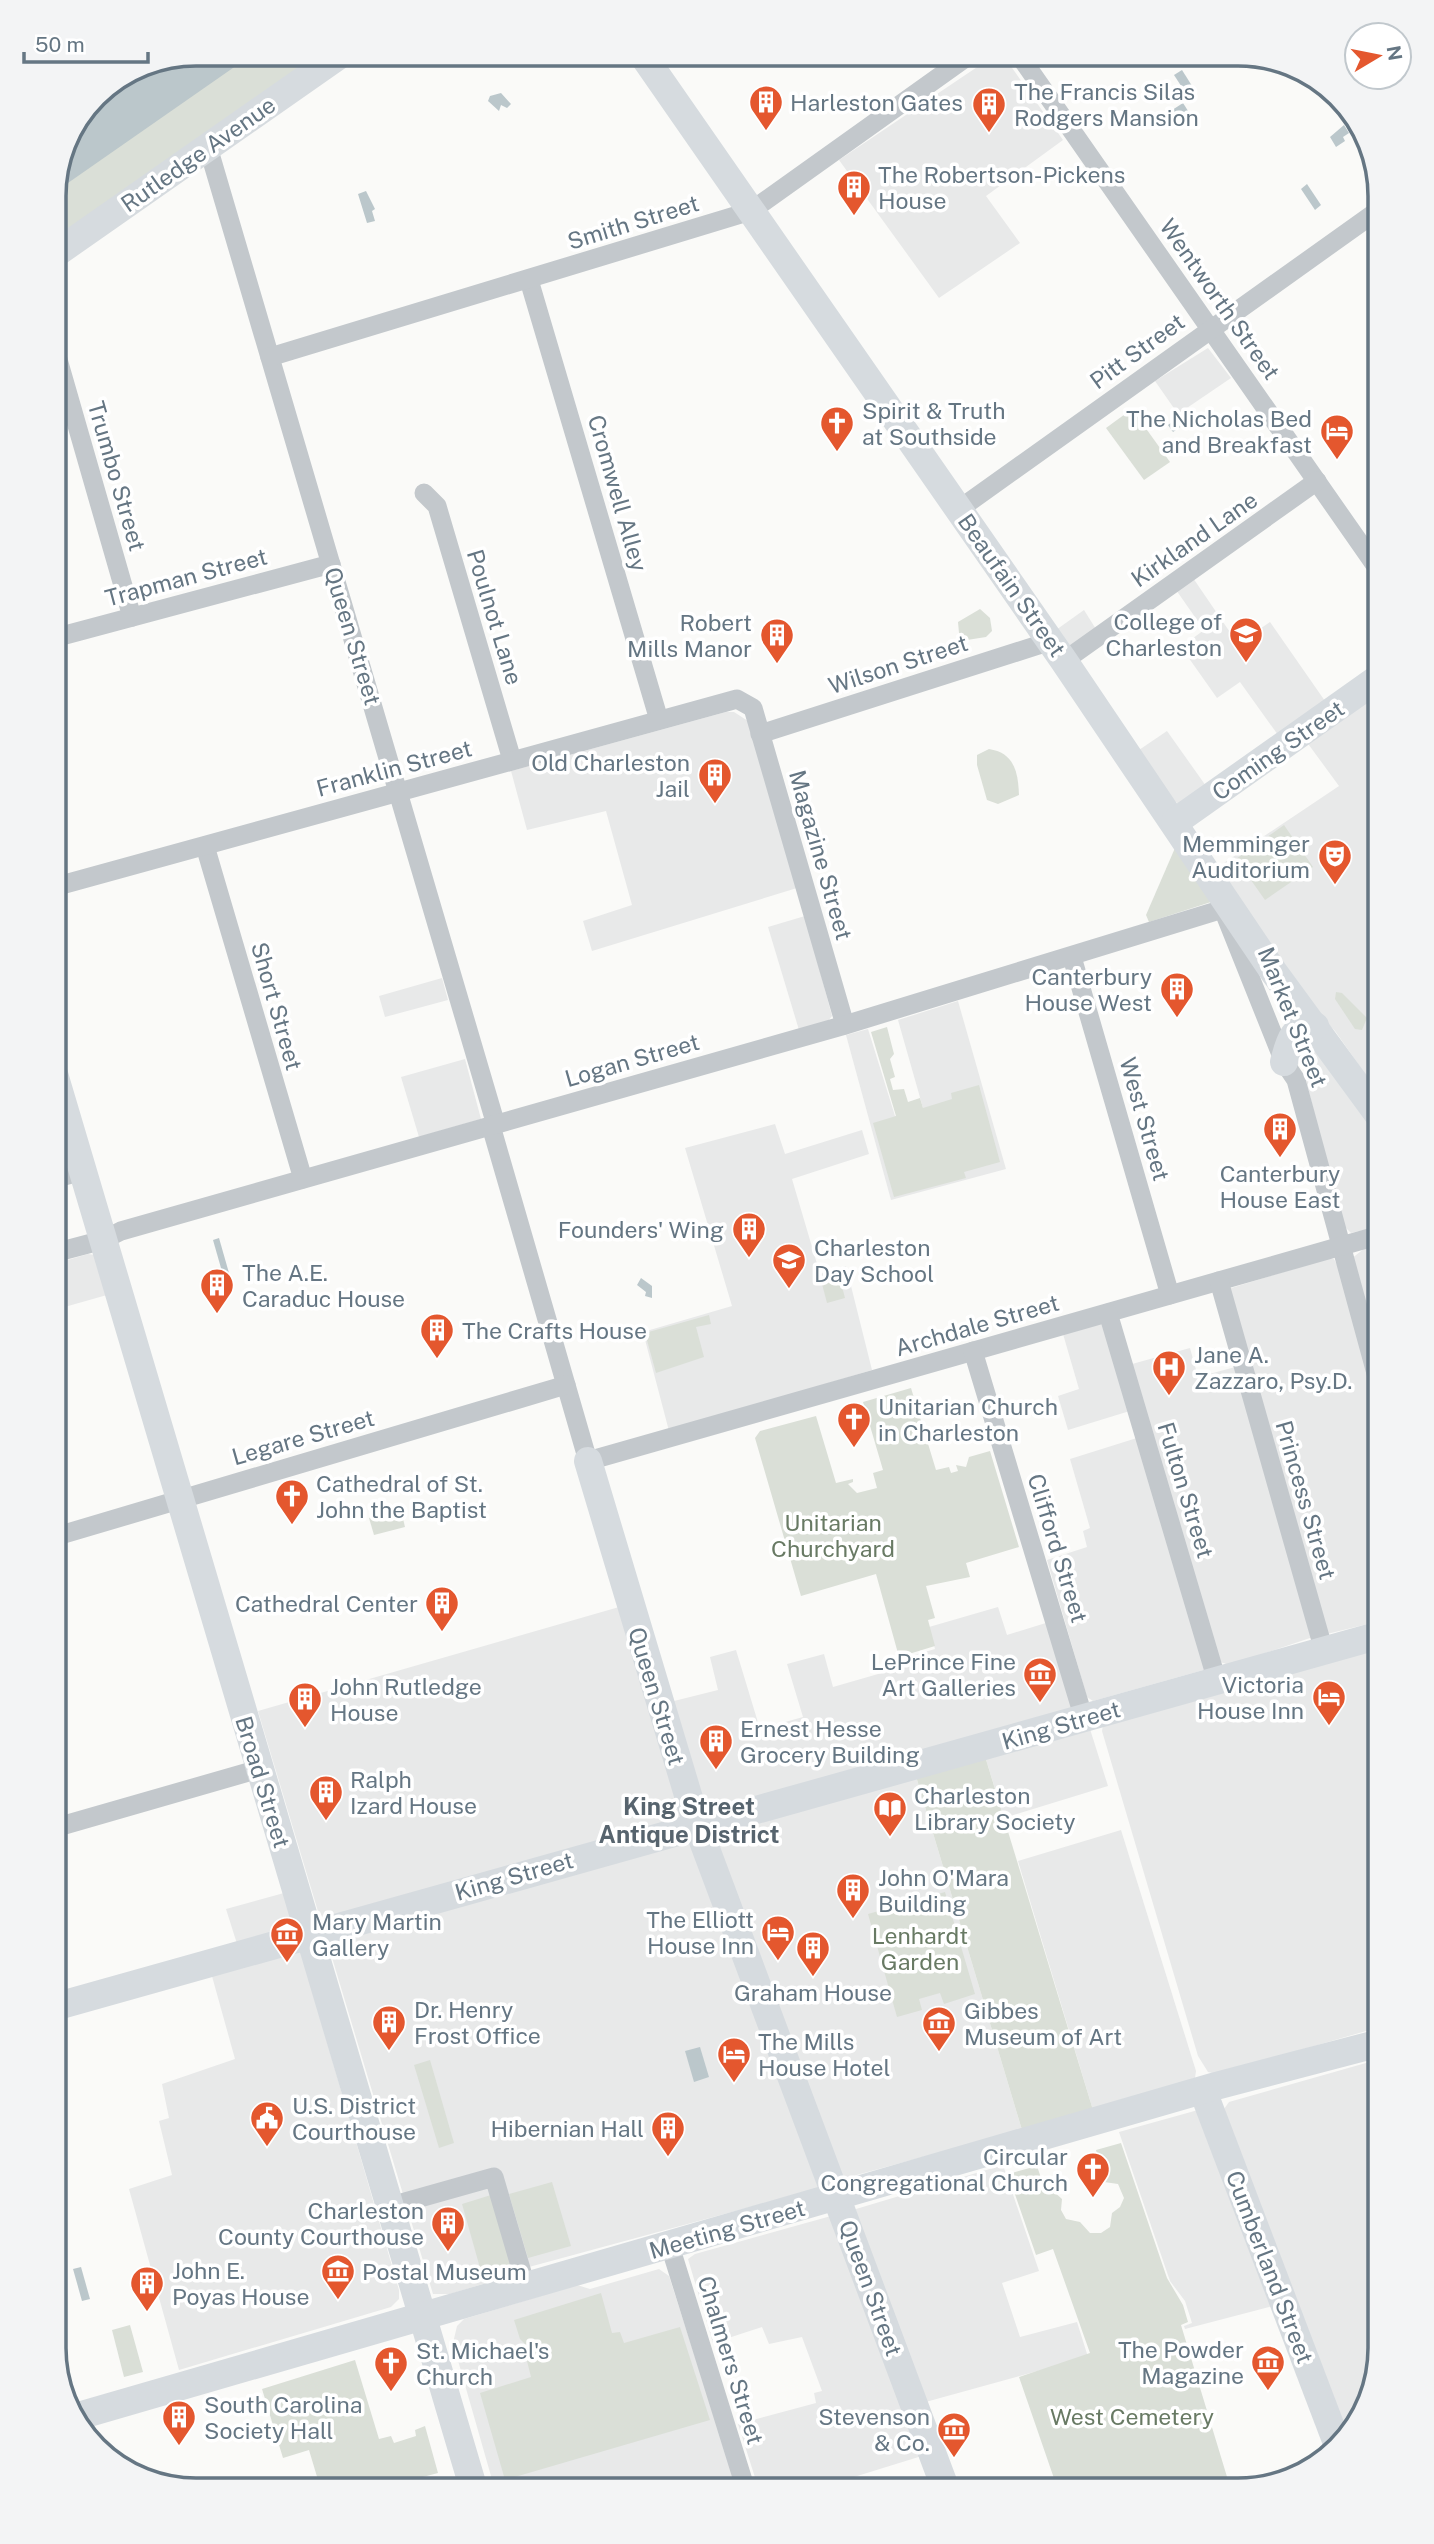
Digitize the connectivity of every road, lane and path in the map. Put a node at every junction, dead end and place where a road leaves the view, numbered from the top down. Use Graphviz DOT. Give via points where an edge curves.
graph roads {
  1 [pos="322,67"];
  2 [pos="651,67"];
  3 [pos="953,67"];
  4 [pos="1027,67"];
  5 [pos="208,147"];
  6 [pos="751,211"];
  7 [pos="1368,217"];
  8 [pos="67,246"];
  9 [pos="529,280"];
  10 [pos="1210,329"];
  11 [pos="270,357"];
  12 [pos="67,390"];
  13 [pos="1318,481"];
  14 [pos="424,493"];
  15 [pos="958,510"];
  16 [pos="1368,554"];
  17 [pos="331,564"];
  18 [pos="132,617"];
  19 [pos="67,635"];
  20 [pos="1057,651"];
  21 [pos="1368,685"];
  22 [pos="746,702"];
  23 [pos="659,720"];
  24 [pos="761,734"];
  25 [pos="512,760"];
  26 [pos="400,791"];
  27 [pos="1175,822"];
  28 [pos="205,846"];
  29 [pos="1207,871"];
  30 [pos="67,884"];
  31 [pos="1223,909"];
  32 [pos="1072,957"];
  33 [pos="845,1025"];
  34 [pos="1315,1026"];
  35 [pos="1284,1062"];
  36 [pos="1368,1100"];
  37 [pos="67,1118"];
  38 [pos="494,1126"];
  39 [pos="82,1171"];
  40 [pos="67,1175"];
  41 [pos="303,1179"];
  42 [pos="1368,1238"];
  43 [pos="103,1240"];
  44 [pos="1339,1246"];
  45 [pos="67,1250"];
  46 [pos="1219,1281"];
  47 [pos="1170,1295"];
  48 [pos="1108,1313"];
  49 [pos="1368,1346"];
  50 [pos="973,1352"];
  51 [pos="566,1385"];
  52 [pos="588,1461"];
  53 [pos="179,1499"];
  54 [pos="66,1533"];
  55 [pos="1368,1638"];
  56 [pos="1324,1651"];
  57 [pos="1217,1681"];
  58 [pos="1084,1719"];
  59 [pos="260,1769"];
  60 [pos="66,1824"];
  61 [pos="697,1825"];
  62 [pos="308,1934"];
  63 [pos="66,2004"];
  64 [pos="1368,2046"];
  65 [pos="1203,2091"];
  66 [pos="837,2198"];
  67 [pos="391,2206"];
  68 [pos="670,2246"];
  69 [pos="526,2286"];
  70 [pos="423,2314"];
  71 [pos="85,2414"];
  72 [pos="1334,2434"];
  73 [pos="470,2477"];
  74 [pos="742,2478"];
  75 [pos="941,2478"];
  1 -- 5 [label="street, Rutledge Avenue"];
  2 -- 6 [label="street, Beaufain Street"];
  3 -- 6 [label="street, Smith Street"];
  4 -- 10 [label="street, Wentworth Street"];
  5 -- 8 [label="street, Rutledge Avenue"];
  5 -- 11 [label="street, Queen Street"];
  6 -- 9 [label="street, Smith Street"];
  6 -- 15 [label="street, Beaufain Street"];
  7 -- 10 [label="street, Pitt Street"];
  9 -- 11 [label="street, Smith Street"];
  9 -- 23 [label="street, Cromwell Alley"];
  10 -- 13 [label="street, Wentworth Street"];
  10 -- 15 [label="street, Pitt Street"];
  11 -- 17 [label="street, Queen Street"];
  12 -- 18 [label="street, Trumbo Street"];
  13 -- 16 [label="street, Wentworth Street"];
  13 -- 20 [label="street, Kirkland Lane"];
  14 -- 25 [label="street, Poulnot Lane" via="437,506"];
  15 -- 20 [label="street, Beaufain Street"];
  17 -- 18 [label="street, Trapman Street"];
  17 -- 26 [label="street, Queen Street"];
  18 -- 19 [label="street, Trapman Street"];
  20 -- 24 [label="street, Wilson Street"];
  20 -- 27 [label="street, Beaufain Street"];
  21 -- 27 [label="street, Coming Street"];
  22 -- 23 [label="street, Franklin Street" via="737,699"];
  22 -- 24 [label="street, Magazine Street" via="753,708"];
  23 -- 25 [label="street, Franklin Street"];
  24 -- 33 [label="street, Magazine Street"];
  25 -- 26 [label="street, Franklin Street"];
  26 -- 28 [label="street, Franklin Street"];
  26 -- 38 [label="street, Queen Street"];
  27 -- 29 [label="street, Beaufain Street"];
  28 -- 30 [label="street, Franklin Street"];
  28 -- 41 [label="street, Short Street"];
  29 -- 31 [label="street, Market Street"];
  29 -- 34 [label="street, Beaufain Street"];
  31 -- 32 [label="street, Logan Street"];
  31 -- 35 [label="street, Market Street"];
  32 -- 33 [label="street, Logan Street"];
  32 -- 47 [label="street, West Street"];
  33 -- 38 [label="street, Logan Street"];
  34 -- 35 [label="street" via="1294,1034"];
  34 -- 36 [label="street, Beaufain Street"];
  35 -- 44 [label="street, Market Street" via="1296,1080"];
  37 -- 39 [label="street, Broad Street"];
  38 -- 41 [label="street, Logan Street"];
  38 -- 51 [label="street, Queen Street"];
  39 -- 40 [label="street"];
  39 -- 43 [label="street, Broad Street"];
  41 -- 43 [label="street, Logan Street"];
  42 -- 44 [label="street, Archdale Street"];
  43 -- 45 [label="street, Logan Street"];
  43 -- 53 [label="street, Broad Street"];
  44 -- 46 [label="street, Archdale Street"];
  44 -- 49 [label="street, Market Street"];
  46 -- 47 [label="street, Archdale Street"];
  46 -- 56 [label="street, Princess Street"];
  47 -- 48 [label="street, Archdale Street"];
  48 -- 50 [label="street, Archdale Street"];
  48 -- 57 [label="street, Fulton Street"];
  50 -- 52 [label="street, Archdale Street"];
  50 -- 58 [label="street, Clifford Street"];
  51 -- 52 [label="street, Queen Street"];
  51 -- 53 [label="street, Legare Street"];
  52 -- 61 [label="street, Queen Street"];
  53 -- 54 [label="street, Legare Street"];
  53 -- 59 [label="street, Broad Street"];
  55 -- 56 [label="street, King Street"];
  56 -- 57 [label="street, King Street"];
  57 -- 58 [label="street, King Street"];
  58 -- 61 [label="street, King Street"];
  59 -- 60 [label="street"];
  59 -- 62 [label="street, Broad Street"];
  61 -- 62 [label="street, King Street"];
  61 -- 66 [label="street, Queen Street"];
  62 -- 63 [label="street, King Street"];
  62 -- 67 [label="street, Broad Street"];
  64 -- 65 [label="street, Meeting Street"];
  65 -- 66 [label="street, Meeting Street"];
  65 -- 72 [label="street, Cumberland Street"];
  66 -- 68 [label="street, Meeting Street"];
  66 -- 75 [label="street, Queen Street"];
  67 -- 69 [label="street" via="494,2177"];
  67 -- 70 [label="street, Broad Street"];
  68 -- 69 [label="street, Meeting Street"];
  68 -- 74 [label="street, Chalmers Street"];
  69 -- 70 [label="street, Meeting Street"];
  70 -- 71 [label="street, Meeting Street"];
  70 -- 73 [label="street, Broad Street"];
}
